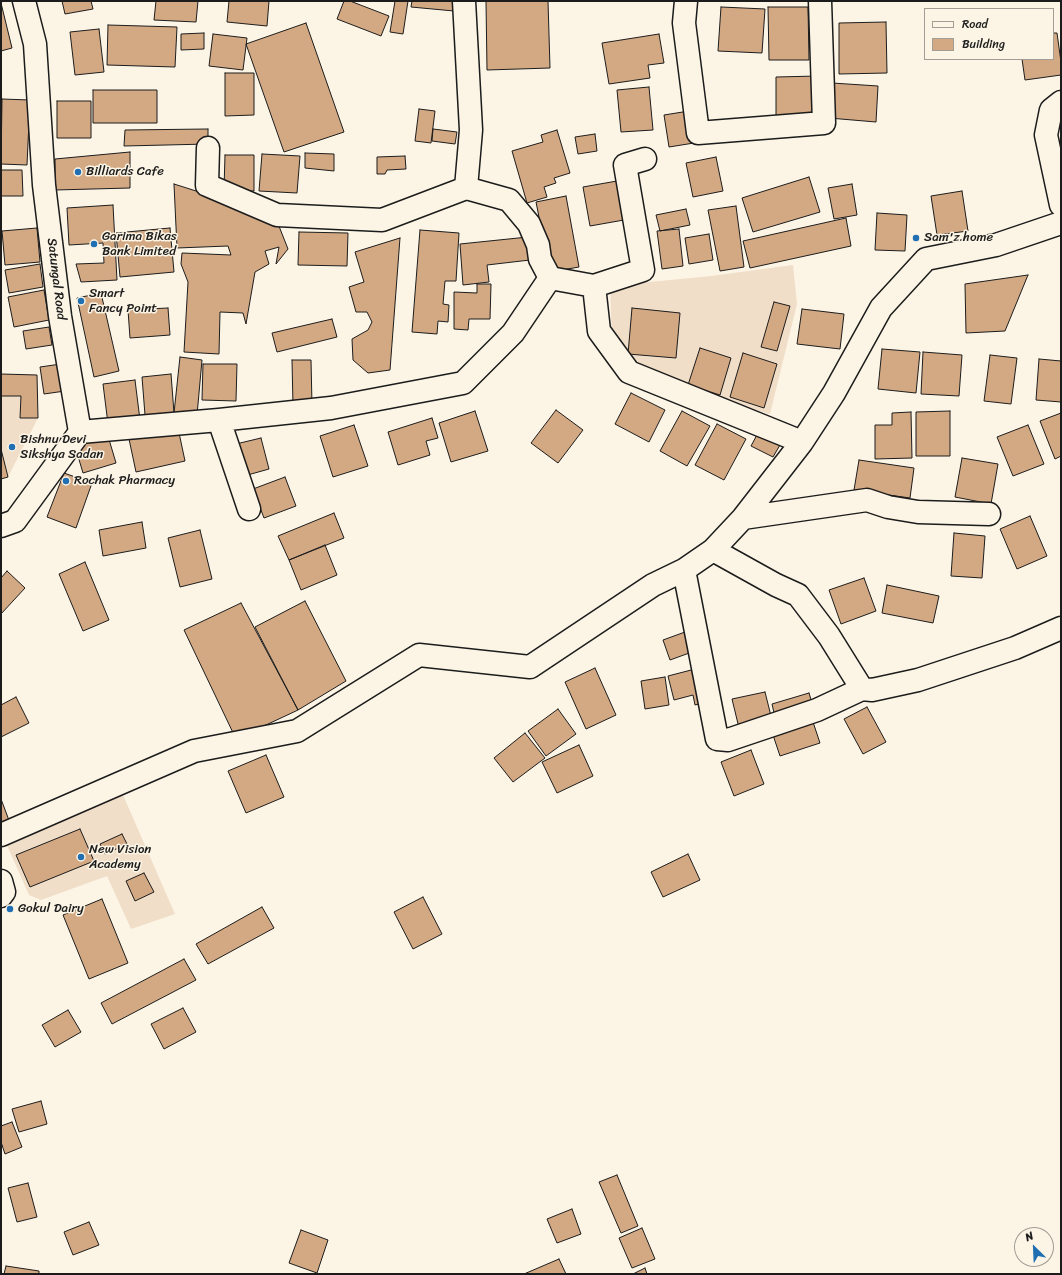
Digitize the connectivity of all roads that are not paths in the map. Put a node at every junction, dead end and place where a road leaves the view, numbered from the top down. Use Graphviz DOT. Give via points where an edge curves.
graph roads {
  1 [pos="24,1"];
  2 [pos="464,1"];
  3 [pos="686,1"];
  4 [pos="820,1"];
  5 [pos="1061,102"];
  6 [pos="208,148"];
  7 [pos="645,159"];
  8 [pos="466,188"];
  9 [pos="1061,205"];
  10 [pos="1061,223"];
  11 [pos="550,278"];
  12 [pos="594,286"];
  13 [pos="219,420"];
  14 [pos="80,432"];
  15 [pos="802,442"];
  16 [pos="249,508"];
  17 [pos="989,514"];
  18 [pos="743,518"];
  19 [pos="1,526"];
  20 [pos="713,550"];
  21 [pos="684,570"];
  22 [pos="1061,628"];
  23 [pos="862,689"];
  24 [pos="1,835"];
  25 [pos="1,881"];
  26 [pos="1,896"];
  1 -- 14 [label="street, Satungal Road" via="35,44 44,185 60,316"];
  2 -- 8 [label="street" via="471,130"];
  3 -- 4 [label="street" via="684,23 698,133 824,123"];
  5 -- 9 [label="street" via="1051,110 1046,135"];
  6 -- 8 [label="street" via="207,185 277,215 382,220"];
  7 -- 12 [label="street" via="625,165 643,270"];
  8 -- 11 [label="street" via="509,200 529,224 538,245 540,259"];
  10 -- 15 [label="street" via="996,245 926,259 881,308 834,393"];
  11 -- 12 [label="street"];
  11 -- 13 [label="street" via="513,333 463,383 331,408"];
  12 -- 15 [label="street" via="599,331 629,372"];
  13 -- 14 [label="street"];
  13 -- 16 [label="street"];
  14 -- 19 [label="street" via="15,521"];
  15 -- 18 [label="street"];
  17 -- 18 [label="street" via="918,512 888,507 867,500"];
  18 -- 20 [label="street"];
  20 -- 21 [label="street"];
  20 -- 23 [label="street" via="798,595 829,636"];
  21 -- 23 [label="street" via="717,739 728,740 817,710"];
  21 -- 24 [label="street" via="653,585 530,667 419,655 297,731 194,751"];
  22 -- 23 [label="street" via="1015,648 918,680 872,690"];
  25 -- 26 [label="street" via="4,892"];
}
